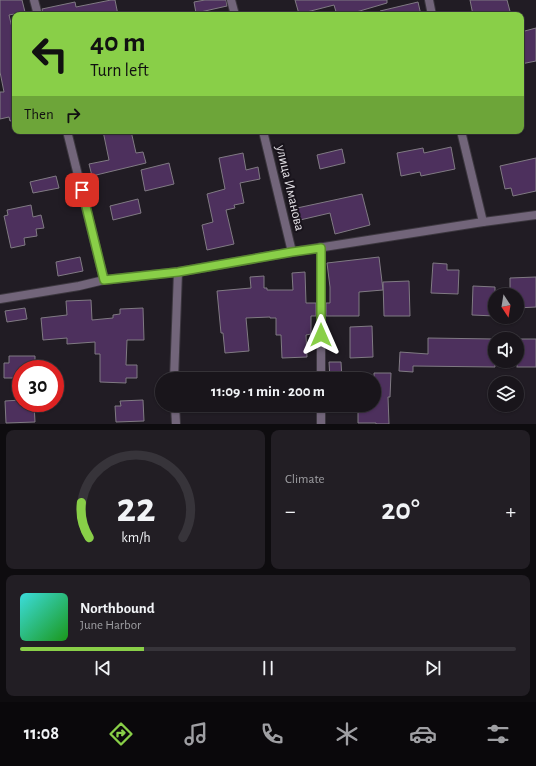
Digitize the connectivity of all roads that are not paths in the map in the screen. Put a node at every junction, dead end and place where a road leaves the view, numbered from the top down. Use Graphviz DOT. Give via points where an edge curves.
graph roads {
  1 [pos="34,0"];
  2 [pos="231,0"];
  3 [pos="429,0"];
  4 [pos="37,12"];
  5 [pos="234,12"];
  6 [pos="431,12"];
  7 [pos="68,134"];
  8 [pos="264,134"];
  9 [pos="462,134"];
  10 [pos="536,215"];
  11 [pos="483,222"];
  12 [pos="321,248"];
  13 [pos="292,252"];
  14 [pos="178,272"];
  15 [pos="104,280"];
  16 [pos="0,299"];
  17 [pos="174,372"];
  18 [pos="321,372"];
  19 [pos="175,412"];
  20 [pos="321,412"];
  21 [pos="176,424"];
  22 [pos="321,424"];
  1 -- 4 [label="street"];
  2 -- 5 [label="street"];
  3 -- 6 [label="street"];
  7 -- 15 [label="street"];
  8 -- 13 [label="street, улица Иманова"];
  9 -- 11 [label="street"];
  10 -- 11 [label="street"];
  11 -- 12 [label="street"];
  12 -- 13 [label="street"];
  12 -- 18 [label="street"];
  13 -- 14 [label="street"];
  14 -- 15 [label="street"];
  14 -- 17 [label="street"];
  15 -- 16 [label="street"];
  19 -- 21 [label="street"];
  20 -- 22 [label="street"];
}
